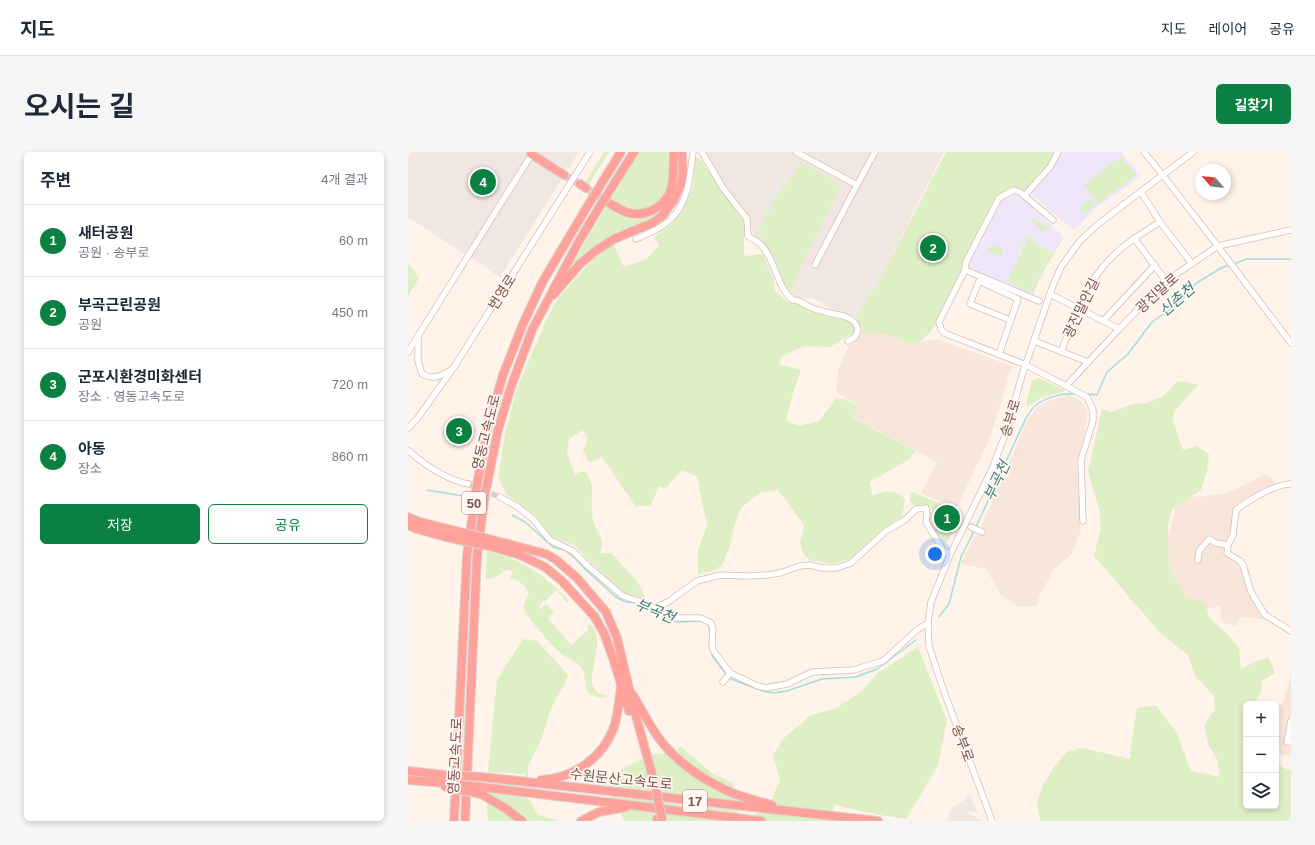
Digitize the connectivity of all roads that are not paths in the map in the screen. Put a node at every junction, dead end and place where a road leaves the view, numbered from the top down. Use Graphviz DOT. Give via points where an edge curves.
graph roads {
  1 [pos="590,152"];
  2 [pos="616,152"];
  3 [pos="621,152"];
  4 [pos="634,152"];
  5 [pos="674,152"];
  6 [pos="682,152"];
  7 [pos="693,152"];
  8 [pos="702,152"];
  9 [pos="796,152"];
  10 [pos="875,152"];
  11 [pos="1058,152"];
  12 [pos="1144,152"];
  13 [pos="1193,152"];
  14 [pos="532,153"];
  15 [pos="1163,175"];
  16 [pos="564,176"];
  17 [pos="605,178"];
  18 [pos="857,185"];
  19 [pos="1141,192"];
  20 [pos="1025,195"];
  21 [pos="609,203"];
  22 [pos="1053,220"];
  23 [pos="1160,222"];
  24 [pos="1291,230"];
  25 [pos="1134,238"];
  26 [pos="636,239"];
  27 [pos="1218,246"];
  28 [pos="815,264"];
  29 [pos="1192,264"];
  30 [pos="1155,266"];
  31 [pos="964,270"];
  32 [pos="1166,281"];
  33 [pos="1050,294"];
  34 [pos="1039,301"];
  35 [pos="544,306"];
  36 [pos="1078,308"];
  37 [pos="1010,320"];
  38 [pos="1103,321"];
  39 [pos="1119,329"];
  40 [pos="418,337"];
  41 [pos="848,341"];
  42 [pos="1034,341"];
  43 [pos="1291,343"];
  44 [pos="408,352"];
  45 [pos="1061,352"];
  46 [pos="998,354"];
  47 [pos="1088,362"];
  48 [pos="1026,365"];
  49 [pos="454,367"];
  50 [pos="1070,386"];
  51 [pos="408,428"];
  52 [pos="409,450"];
  53 [pos="468,484"];
  54 [pos="1291,484"];
  55 [pos="500,497"];
  56 [pos="408,517"];
  57 [pos="1083,521"];
  58 [pos="408,525"];
  59 [pos="971,526"];
  60 [pos="982,532"];
  61 [pos="447,533"];
  62 [pos="493,544"];
  63 [pos="1228,545"];
  64 [pos="950,555"];
  65 [pos="1198,560"];
  66 [pos="653,608"];
  67 [pos="928,623"];
  68 [pos="1291,631"];
  69 [pos="730,673"];
  70 [pos="722,682"];
  71 [pos="625,685"];
  72 [pos="1291,721"];
  73 [pos="1291,742"];
  74 [pos="408,771"];
  75 [pos="408,780"];
  76 [pos="512,781"];
  77 [pos="445,782"];
  78 [pos="481,791"];
  79 [pos="634,805"];
  80 [pos="804,812"];
  81 [pos="660,820"];
  82 [pos="454,821"];
  83 [pos="466,821"];
  84 [pos="522,821"];
  85 [pos="581,821"];
  86 [pos="760,821"];
  87 [pos="878,821"];
  88 [pos="992,821"];
  1 -- 49 [label="street, 번영로"];
  2 -- 17 [label="highway"];
  3 -- 17 [label="highway, 영동고속도로 / 50"];
  4 -- 35 [label="highway, 영동고속도로 / 50, bridge" via="578,243"];
  5 -- 21 [label="highway" via="670,192 661,205 645,213 634,214"];
  6 -- 35 [label="highway" via="681,184 662,216 614,239 594,252 580,264"];
  7 -- 26 [label="street" via="689,185 682,205 671,220"];
  8 -- 41 [label="street" via="723,188 747,219 748,236 761,244 786,295 792,300 822,312 846,317 853,322 858,330 855,337"];
  9 -- 18 [label="street"];
  10 -- 18 [label="street"];
  11 -- 20 [label="street" via="1050,167"];
  12 -- 15 [label="street"];
  13 -- 15 [label="street, 송부로"];
  14 -- 16 [label="highway"];
  14 -- 40 [label="street"];
  15 -- 19 [label="street, 송부로"];
  15 -- 27 [label="street"];
  17 -- 82 [label="highway, 영동고속도로 / 50, bridge" via="542,281 503,375 487,430 467,555"];
  18 -- 28 [label="street"];
  19 -- 23 [label="street"];
  19 -- 33 [label="street, 송부로" via="1079,242 1061,268"];
  20 -- 22 [label="street"];
  20 -- 31 [label="street" via="1014,190 999,198"];
  23 -- 25 [label="street, 광진말안길"];
  23 -- 29 [label="street"];
  24 -- 27 [label="street, 광진말로"];
  25 -- 30 [label="street"];
  25 -- 36 [label="street, 광진말안길" via="1099,271"];
  27 -- 29 [label="street, 광진말로"];
  27 -- 43 [label="street" via="1235,272"];
  29 -- 32 [label="street, 광진말로"];
  30 -- 32 [label="street"];
  30 -- 38 [label="street"];
  31 -- 34 [label="street"];
  31 -- 46 [label="street" via="939,322 941,329 944,333"];
  32 -- 39 [label="street, 광진말로"];
  33 -- 36 [label="street"];
  33 -- 42 [label="street, 송부로"];
  35 -- 83 [label="highway, 영동고속도로 / 50" via="532,330 511,387 498,430 485,494 477,556"];
  36 -- 38 [label="street"];
  36 -- 45 [label="street, 광진말안길"];
  37 -- 37 [label="street" via="1018,299 979,281 970,304"];
  37 -- 46 [label="street"];
  38 -- 39 [label="street"];
  39 -- 47 [label="street, 광진말로"];
  40 -- 44 [label="street"];
  40 -- 49 [label="street" via="418,361 422,374 432,378 441,376"];
  42 -- 45 [label="street"];
  42 -- 48 [label="street, 송부로"];
  45 -- 47 [label="street, 광진말안길"];
  46 -- 48 [label="street"];
  47 -- 50 [label="street, 광진말로"];
  48 -- 50 [label="street"];
  48 -- 64 [label="street, 송부로" via="992,471"];
  49 -- 51 [label="street, 번영로"];
  50 -- 57 [label="street" via="1087,396 1093,410 1093,421 1081,460"];
  52 -- 53 [label="street" via="420,461 439,473 454,481"];
  54 -- 63 [label="street" via="1283,484 1268,491 1236,510 1233,535"];
  55 -- 66 [label="street" via="534,520 550,540 573,551 623,596"];
  56 -- 61 [label="highway"];
  58 -- 61 [label="highway" via="417,529"];
  59 -- 60 [label="street"];
  61 -- 62 [label="highway, bridge"];
  62 -- 71 [label="highway" via="545,567 562,580 594,616 604,633"];
  62 -- 71 [label="highway" via="546,554 577,578 606,612 617,638"];
  63 -- 65 [label="street" via="1209,538 1199,551"];
  63 -- 68 [label="street" via="1227,553 1243,565 1251,592 1265,615"];
  64 -- 66 [label="street" via="943,550 926,522 926,508 916,509 905,520 886,531 851,563 837,568 800,566 766,575 720,575 697,581 668,602"];
  64 -- 67 [label="street, 송부로" via="931,602"];
  66 -- 69 [label="street" via="673,618 701,618 711,623 713,650"];
  67 -- 69 [label="street" via="883,661 854,670 812,672 787,684 766,688"];
  67 -- 88 [label="street, 송부로" via="929,646"];
  69 -- 70 [label="street"];
  71 -- 76 [label="highway" via="608,741 592,761 574,772 552,779"];
  71 -- 80 [label="highway" via="659,738 682,762 703,778 720,788 756,801"];
  71 -- 81 [label="highway"];
  72 -- 73 [label="street" via="1287,742"];
  74 -- 77 [label="highway, 수원문산고속도로 / 17"];
  75 -- 77 [label="highway, 수원문산고속도로 / 17"];
  76 -- 77 [label="highway, 수원문산고속도로 / 17, bridge" via="482,777"];
  76 -- 80 [label="highway, 수원문산고속도로 / 17"];
  77 -- 78 [label="highway, 수원문산고속도로 / 17, bridge"];
  78 -- 79 [label="highway, 수원문산고속도로 / 17"];
  78 -- 84 [label="highway"];
  79 -- 85 [label="highway" via="599,812"];
  79 -- 86 [label="highway, 수원문산고속도로 / 17"];
  80 -- 87 [label="highway, 수원문산고속도로 / 17"];
}
